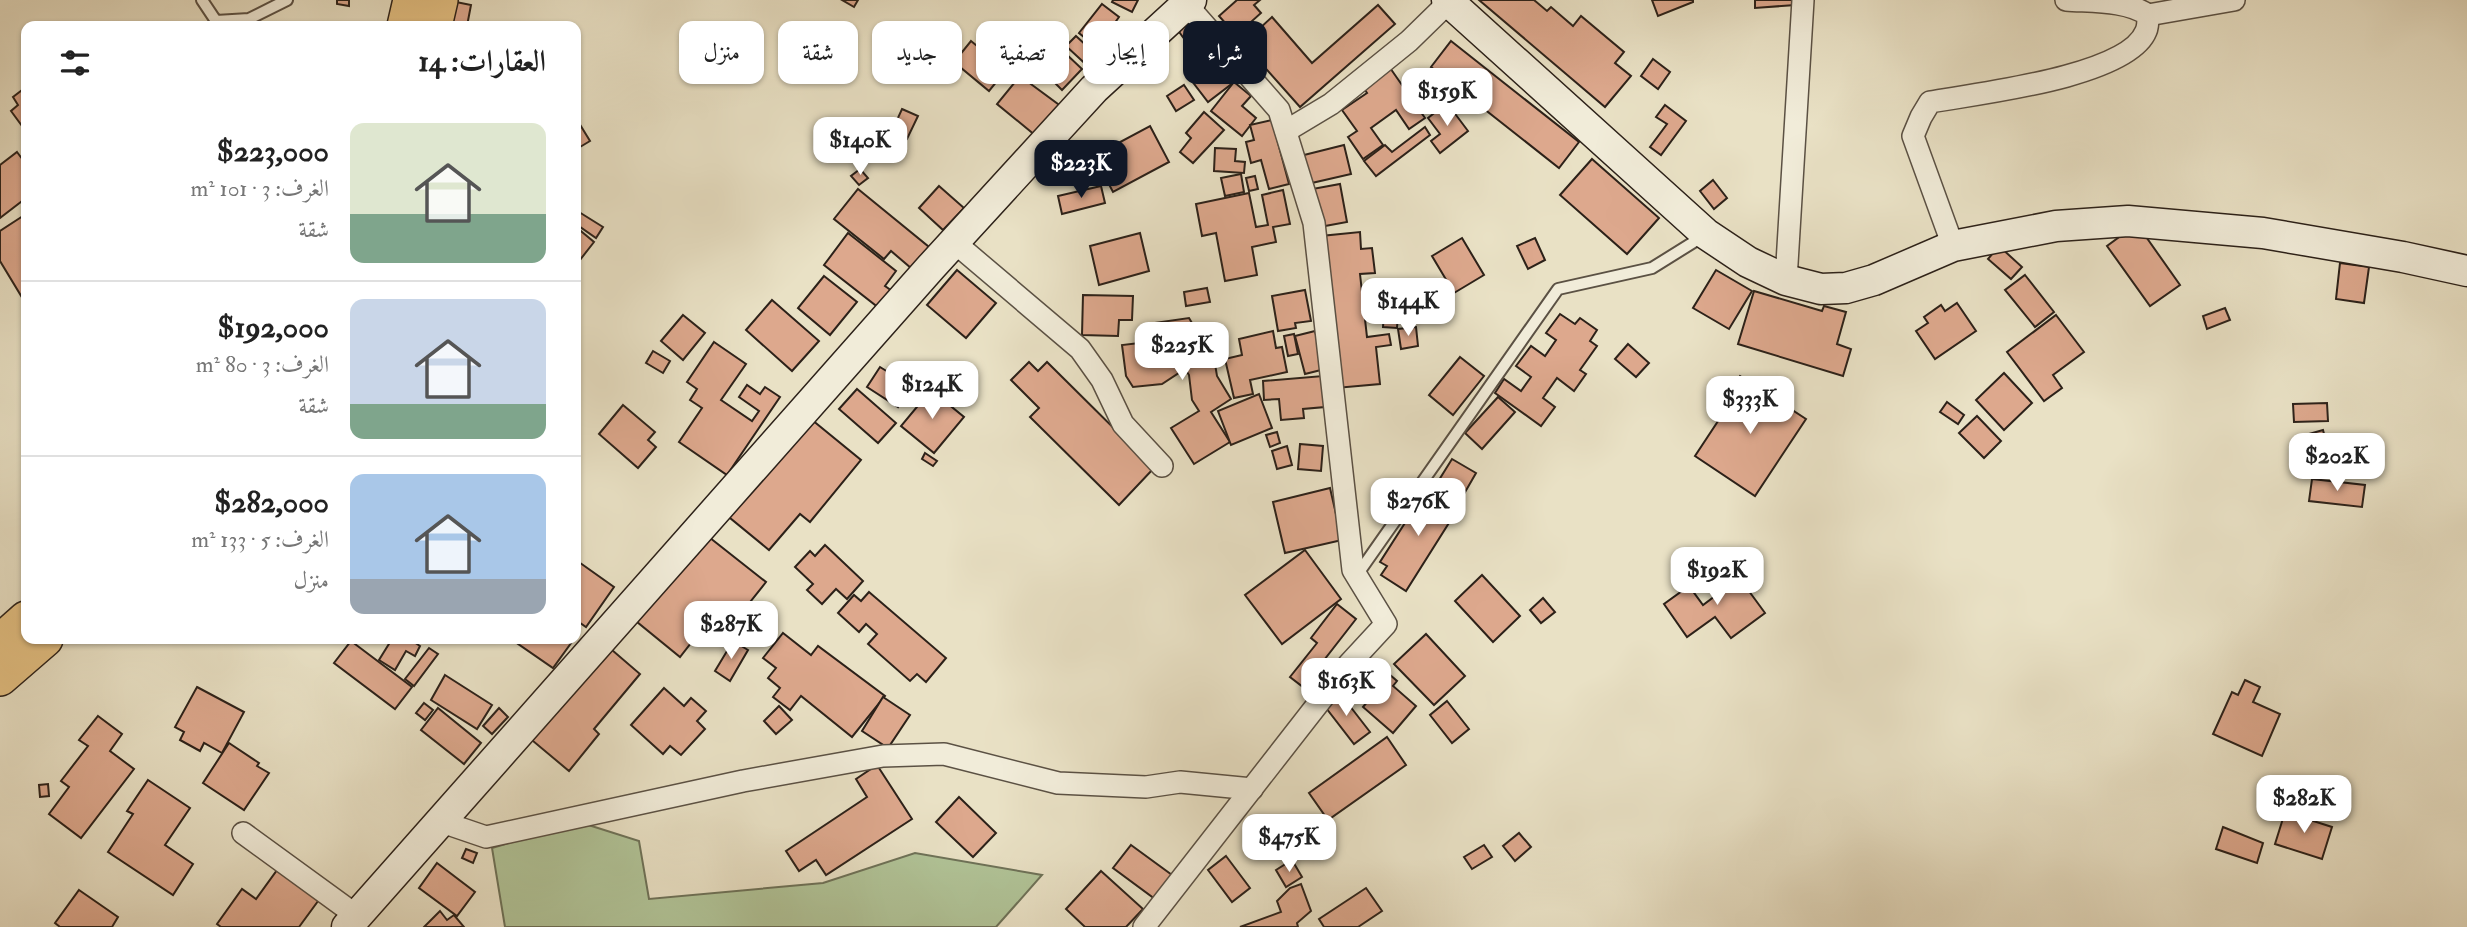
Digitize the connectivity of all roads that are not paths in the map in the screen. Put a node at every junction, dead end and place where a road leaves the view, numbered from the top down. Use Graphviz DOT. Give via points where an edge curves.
graph roads {
  1 [pos="202,0"];
  2 [pos="287,0"];
  3 [pos="411,0"];
  4 [pos="440,0"];
  5 [pos="1803,0"];
  6 [pos="2066,0"];
  7 [pos="2234,0"];
  8 [pos="1448,1"];
  9 [pos="1189,2"];
  10 [pos="2148,15"];
  11 [pos="406,21"];
  12 [pos="435,21"];
  13 [pos="1286,131"];
  14 [pos="1706,234"];
  15 [pos="954,242"];
  16 [pos="1953,246"];
  17 [pos="2467,271"];
  18 [pos="1786,280"];
  19 [pos="1162,466"];
  20 [pos="1357,575"];
  21 [pos="21,623"];
  22 [pos="0,642"];
  23 [pos="39,644"];
  24 [pos="0,678"];
  25 [pos="1252,789"];
  26 [pos="442,822"];
  27 [pos="243,833"];
  28 [pos="352,922"];
  29 [pos="1144,927"];
  1 -- 2 [label="lane" via="216,21 249,19"];
  3 -- 11 [label="highway"];
  4 -- 12 [label="highway"];
  5 -- 18 [label="street"];
  6 -- 10 [label="street" via="2138,7"];
  7 -- 10 [label="street"];
  8 -- 13 [label="street" via="1409,41 1331,104"];
  8 -- 14 [label="main road"];
  9 -- 13 [label="street" via="1279,110"];
  9 -- 15 [label="main road" via="1094,89"];
  10 -- 16 [label="street" via="2146,32 2133,48 2106,63 2044,83 1930,102 1913,136"];
  13 -- 20 [label="street" via="1314,223"];
  14 -- 18 [label="main road"];
  14 -- 20 [label="lane" via="1652,268 1558,289"];
  15 -- 19 [label="street" via="1080,349 1102,380 1123,424"];
  15 -- 26 [label="main road"];
  16 -- 17 [label="main road" via="2056,226 2128,222 2263,233"];
  16 -- 18 [label="main road" via="1846,288 1821,289"];
  20 -- 25 [label="street" via="1387,624 1349,664"];
  21 -- 22 [label="highway"];
  23 -- 24 [label="highway"];
  25 -- 26 [label="street" via="1180,782 1146,787 1059,783 944,754 883,756 743,780 486,837"];
  25 -- 29 [label="street"];
  26 -- 28 [label="main road"];
  27 -- 28 [label="street"];
}
